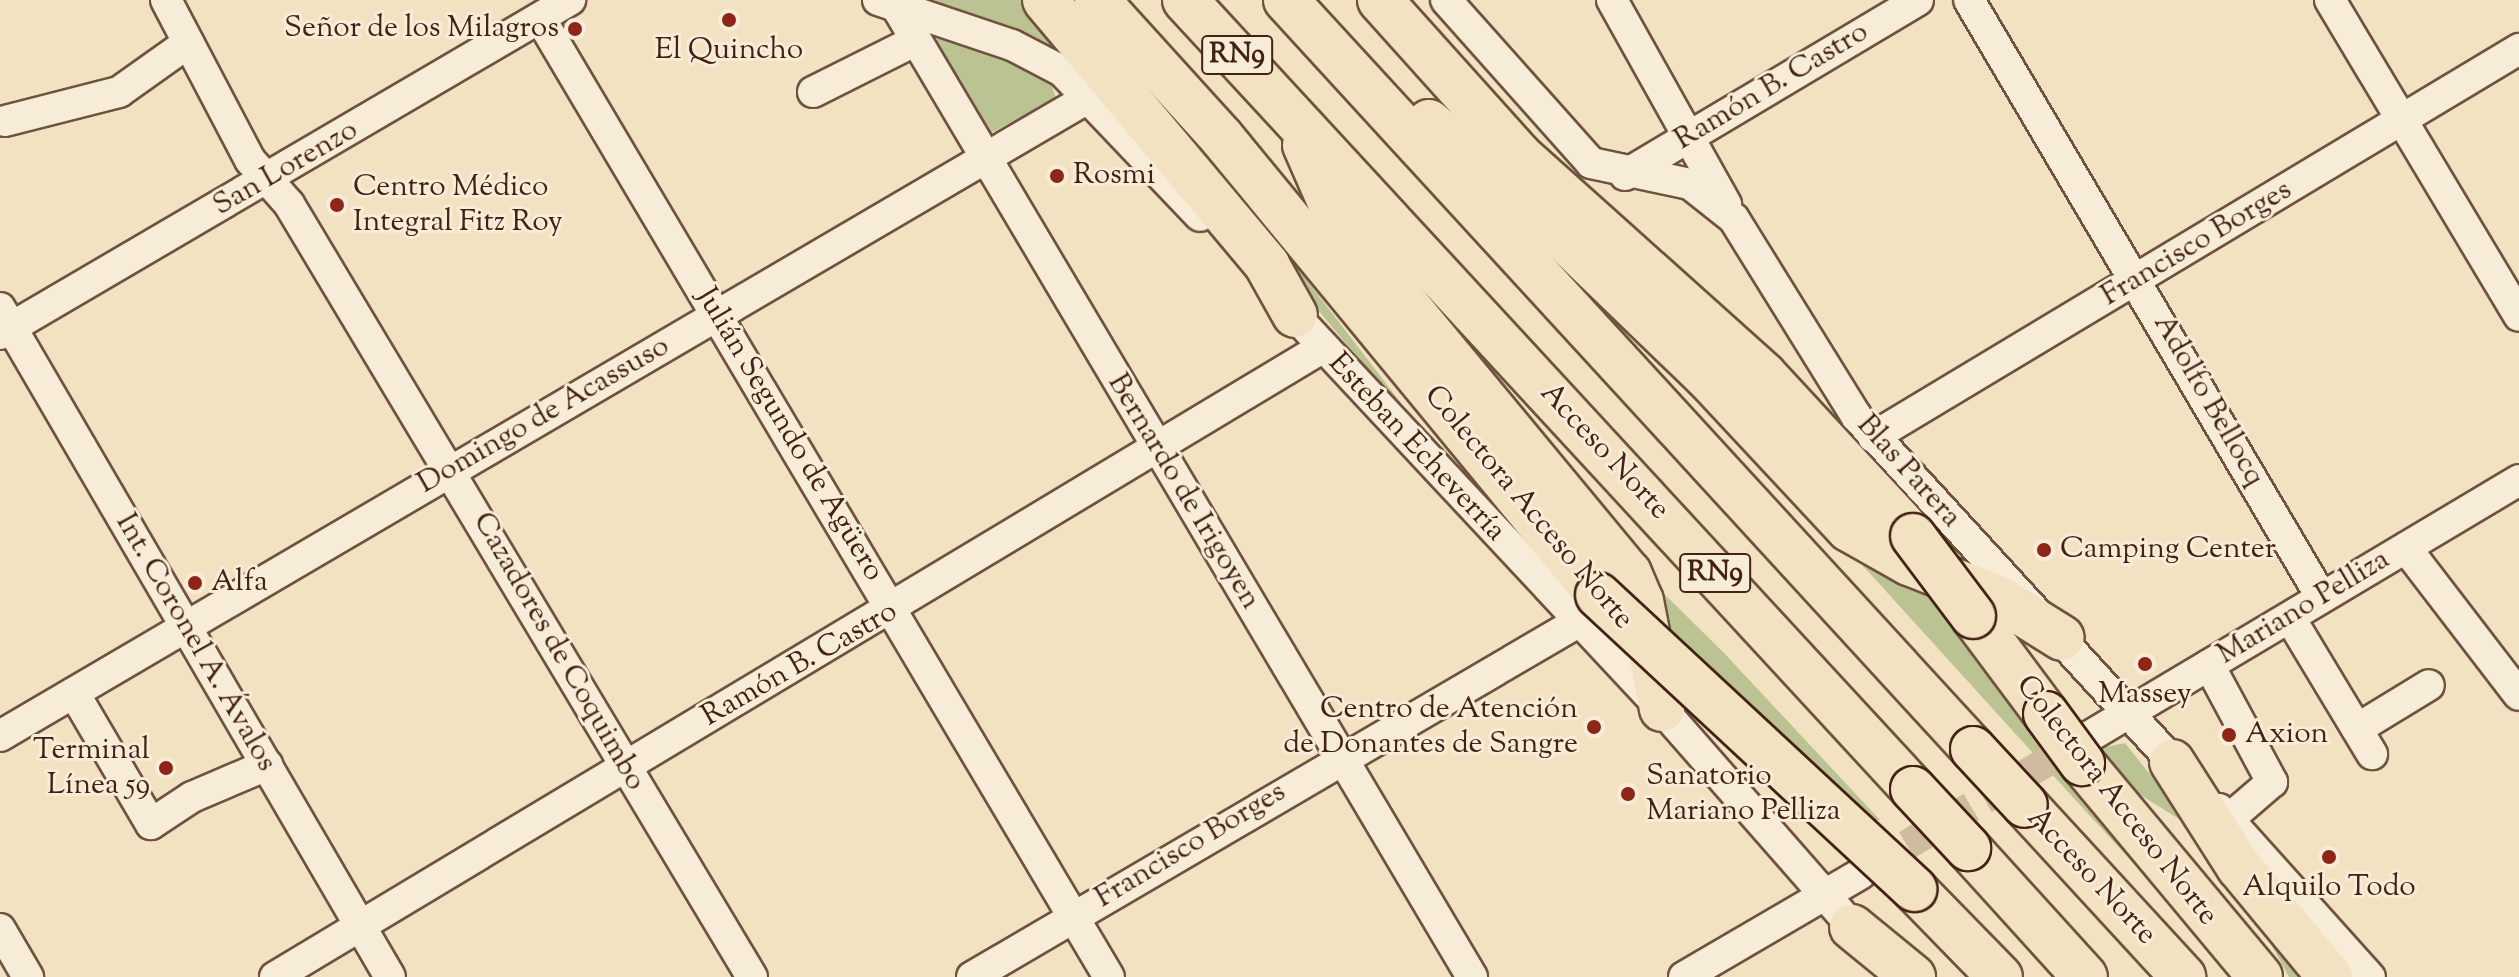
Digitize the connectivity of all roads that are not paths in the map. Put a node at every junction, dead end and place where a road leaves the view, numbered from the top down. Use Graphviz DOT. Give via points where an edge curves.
graph roads {
  1 [pos="166,0"];
  2 [pos="570,0"];
  3 [pos="1045,0"];
  4 [pos="1097,0"];
  5 [pos="1185,0"];
  6 [pos="1380,0"];
  7 [pos="1446,0"];
  8 [pos="1612,0"];
  9 [pos="1918,0"];
  10 [pos="1969,0"];
  11 [pos="2330,0"];
  12 [pos="887,3"];
  13 [pos="1288,3"];
  14 [pos="540,18"];
  15 [pos="915,41"];
  16 [pos="188,43"];
  17 [pos="2519,49"];
  18 [pos="813,92"];
  19 [pos="1088,98"];
  20 [pos="1289,110"];
  21 [pos="5,121"];
  22 [pos="2398,123"];
  23 [pos="1691,136"];
  24 [pos="983,157"];
  25 [pos="1625,175"];
  26 [pos="270,179"];
  27 [pos="1734,219"];
  28 [pos="2138,280"];
  29 [pos="717,315"];
  30 [pos="1295,315"];
  31 [pos="2519,316"];
  32 [pos="4,323"];
  33 [pos="1322,348"];
  34 [pos="1873,437"];
  35 [pos="1159,452"];
  36 [pos="450,470"];
  37 [pos="2519,480"];
  38 [pos="2406,548"];
  39 [pos="2322,598"];
  40 [pos="1588,608"];
  41 [pos="895,610"];
  42 [pos="2290,618"];
  43 [pos="186,628"];
  44 [pos="2062,638"];
  45 [pos="2209,665"];
  46 [pos="2429,685"];
  47 [pos="74,693"];
  48 [pos="2519,695"];
  49 [pos="1662,709"];
  50 [pos="2130,712"];
  51 [pos="0,736"];
  52 [pos="1341,757"];
  53 [pos="2089,759"];
  54 [pos="2172,762"];
  55 [pos="267,765"];
  56 [pos="624,766"];
  57 [pos="2229,819"];
  58 [pos="1860,874"];
  59 [pos="1917,891"];
  60 [pos="1824,895"];
  61 [pos="1073,917"];
  62 [pos="361,927"];
  63 [pos="1852,927"];
  64 [pos="0,929"];
  65 [pos="28,977"];
  66 [pos="275,977"];
  67 [pos="390,977"];
  68 [pos="752,977"];
  69 [pos="972,977"];
  70 [pos="1109,977"];
  71 [pos="1472,977"];
  72 [pos="1684,977"];
  73 [pos="1897,977"];
  74 [pos="1913,977"];
  75 [pos="1977,977"];
  76 [pos="2000,977"];
  77 [pos="2085,977"];
  78 [pos="2183,977"];
  79 [pos="2262,977"];
  80 [pos="2330,977"];
  81 [pos="2370,977"];
  1 -- 16 [label="street, Cazadores de Coquimbo"];
  2 -- 14 [label="street, San Lorenzo"];
  3 -- 30 [label="highway" via="1267,265"];
  4 -- 40 [label="highway, Colectora Acceso Norte" via="1222,138"];
  5 -- 20 [label="highway, Acceso Norte / RN9"];
  6 -- 53 [label="highway, Colectora Acceso Norte, bridge" via="1519,155 1764,375 1913,536 2046,714"];
  7 -- 25 [label="street, Blas Parera" via="1574,149"];
  8 -- 23 [label="street"];
  9 -- 23 [label="street, Ramón B. Castro"];
  10 -- 28 [label="street, Adolfo Bellocq"];
  11 -- 22 [label="street"];
  12 -- 15 [label="street, Bernardo de Irigoyen"];
  12 -- 19 [label="street, Esteban Echeverría" via="1041,58"];
  13 -- 44 [label="highway" via="1537,213 1849,529 1909,563 1998,598"];
  13 -- 78 [label="highway, Acceso Norte / RN9, bridge"];
  14 -- 26 [label="street, San Lorenzo"];
  14 -- 29 [label="street, Julián Segundo de Agüero"];
  15 -- 18 [label="street"];
  15 -- 24 [label="street, Bernardo de Irigoyen"];
  16 -- 21 [label="street" via="119,92"];
  16 -- 26 [label="street, Cazadores de Coquimbo" via="250,160"];
  17 -- 22 [label="street, Francisco Borges"];
  19 -- 24 [label="street, Domingo de Acassuso"];
  19 -- 30 [label="street, Esteban Echeverría"];
  20 -- 49 [label="highway" via="1339,223 1629,573 1641,601"];
  20 -- 77 [label="highway, Acceso Norte / RN9, bridge"];
  22 -- 28 [label="street, Francisco Borges"];
  22 -- 31 [label="street"];
  23 -- 25 [label="street, Ramón B. Castro"];
  23 -- 27 [label="street"];
  24 -- 29 [label="street, Domingo de Acassuso"];
  24 -- 35 [label="street, Bernardo de Irigoyen"];
  25 -- 27 [label="street, Blas Parera" via="1690,184"];
  26 -- 32 [label="street, San Lorenzo"];
  26 -- 36 [label="street, Cazadores de Coquimbo"];
  27 -- 34 [label="street, Blas Parera" via="1839,394"];
  28 -- 34 [label="street, Francisco Borges"];
  28 -- 39 [label="street, Adolfo Bellocq"];
  29 -- 36 [label="street, Domingo de Acassuso"];
  29 -- 41 [label="street, Julián Segundo de Agüero"];
  30 -- 33 [label="street, Esteban Echeverría"];
  32 -- 43 [label="street, Int. Coronel A. Ávalos"];
  33 -- 35 [label="street, Ramón B. Castro"];
  33 -- 40 [label="street, Esteban Echeverría"];
  34 -- 44 [label="street, Blas Parera"];
  35 -- 41 [label="street, Ramón B. Castro"];
  35 -- 52 [label="street, Bernardo de Irigoyen"];
  36 -- 43 [label="street, Domingo de Acassuso"];
  36 -- 56 [label="street, Cazadores de Coquimbo"];
  37 -- 38 [label="street, Mariano Pelliza"];
  38 -- 39 [label="street, Mariano Pelliza"];
  38 -- 48 [label="street"];
  39 -- 42 [label="street, Mariano Pelliza"];
  40 -- 49 [label="street, Esteban Echeverría"];
  40 -- 52 [label="street, Francisco Borges"];
  40 -- 59 [label="highway, Colectora Acceso Norte, bridge"];
  41 -- 56 [label="street, Ramón B. Castro"];
  41 -- 61 [label="street, Julián Segundo de Agüero"];
  42 -- 45 [label="street, Mariano Pelliza"];
  42 -- 46 [label="street" via="2365,742"];
  43 -- 47 [label="street, Domingo de Acassuso"];
  43 -- 55 [label="street, Int. Coronel A. Ávalos"];
  44 -- 50 [label="street, Blas Parera"];
  45 -- 50 [label="street, Mariano Pelliza"];
  45 -- 57 [label="street" via="2272,782"];
  47 -- 51 [label="street, Domingo de Acassuso"];
  47 -- 55 [label="street" via="151,824 192,797"];
  49 -- 60 [label="street, Esteban Echeverría"];
  50 -- 53 [label="street, Mariano Pelliza"];
  50 -- 54 [label="street, Blas Parera"];
  52 -- 61 [label="street, Francisco Borges"];
  52 -- 71 [label="street, Bernardo de Irigoyen"];
  53 -- 79 [label="highway, Colectora Acceso Norte"];
  54 -- 57 [label="street, Blas Parera"];
  54 -- 80 [label="highway" via="2239,867"];
  55 -- 62 [label="street, Int. Coronel A. Ávalos"];
  56 -- 62 [label="street, Ramón B. Castro"];
  56 -- 68 [label="street, Cazadores de Coquimbo"];
  57 -- 81 [label="street, Blas Parera"];
  58 -- 60 [label="street"];
  59 -- 75 [label="street"];
  59 -- 76 [label="highway, Colectora Acceso Norte"];
  60 -- 63 [label="street, Esteban Echeverría"];
  60 -- 72 [label="street"];
  61 -- 69 [label="street, Francisco Borges"];
  61 -- 70 [label="street, Julián Segundo de Agüero"];
  62 -- 66 [label="street, Ramón B. Castro"];
  62 -- 67 [label="street, Int. Coronel A. Ávalos"];
  63 -- 73 [label="street, Esteban Echeverría"];
  63 -- 74 [label="highway"];
  64 -- 65 [label="street"];
}
